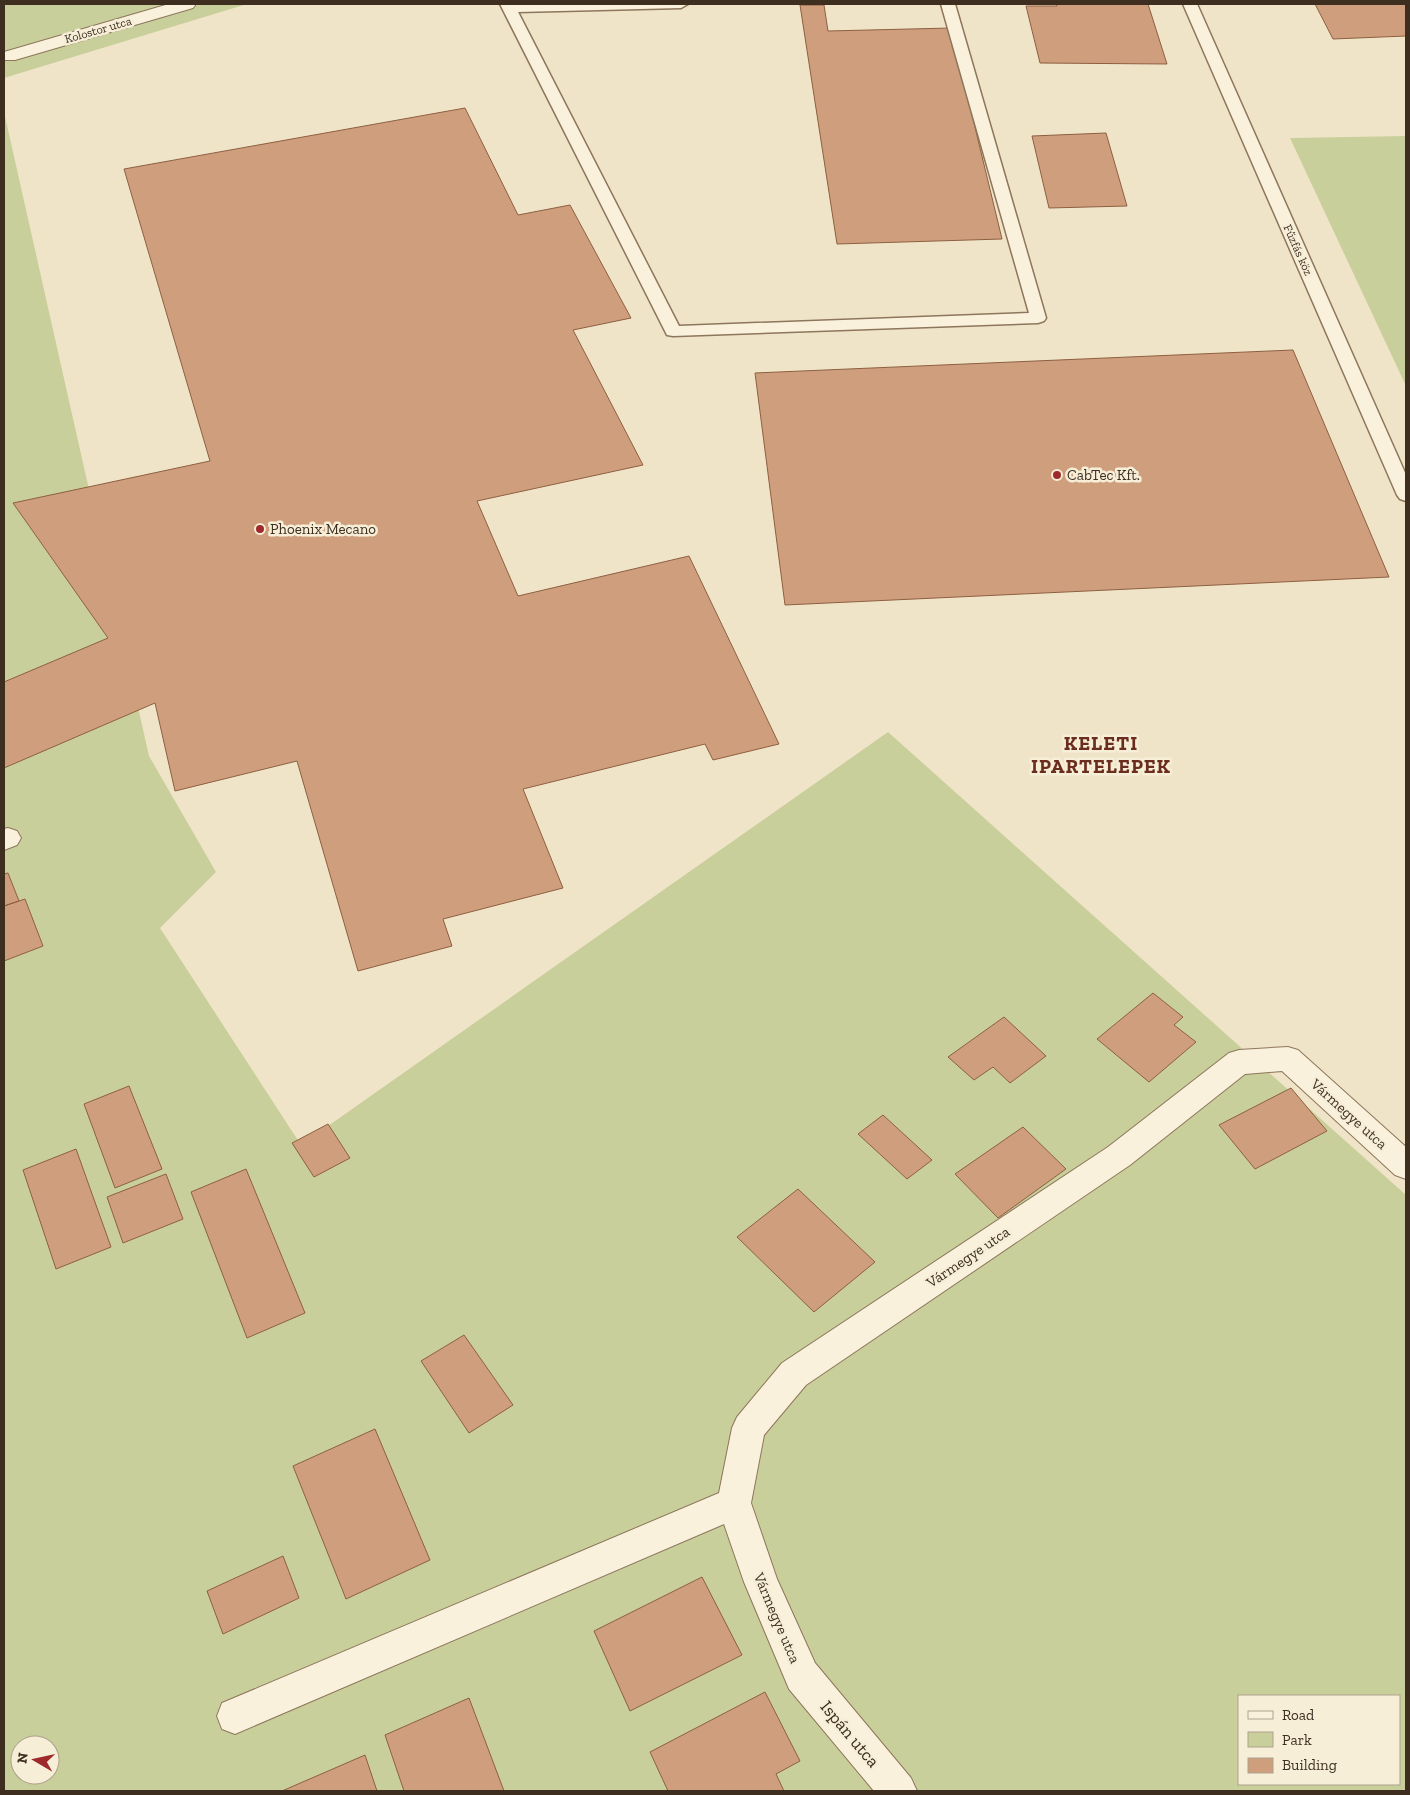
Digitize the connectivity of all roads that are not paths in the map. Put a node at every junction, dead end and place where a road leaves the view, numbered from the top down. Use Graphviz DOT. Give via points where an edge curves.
graph roads {
  1 [pos="186,4"];
  2 [pos="682,4"];
  3 [pos="948,4"];
  4 [pos="1190,4"];
  5 [pos="509,6"];
  6 [pos="9,56"];
  7 [pos="1406,495"];
  8 [pos="1406,1166"];
  9 [pos="734,1503"];
  10 [pos="802,1676"];
  11 [pos="235,1716"];
  12 [pos="898,1791"];
  1 -- 6 [label="street, Kolostor utca"];
  2 -- 5 [label="lane"];
  3 -- 5 [label="lane" via="1038,318 673,331"];
  4 -- 7 [label="lane, Fűzfás köz"];
  8 -- 9 [label="street, Vármegye utca" via="1288,1059 1239,1062 1119,1156 794,1374 749,1428"];
  9 -- 10 [label="street, Vármegye utca" via="761,1582"];
  9 -- 11 [label="street"];
  10 -- 12 [label="street, Ispán utca"];
}
